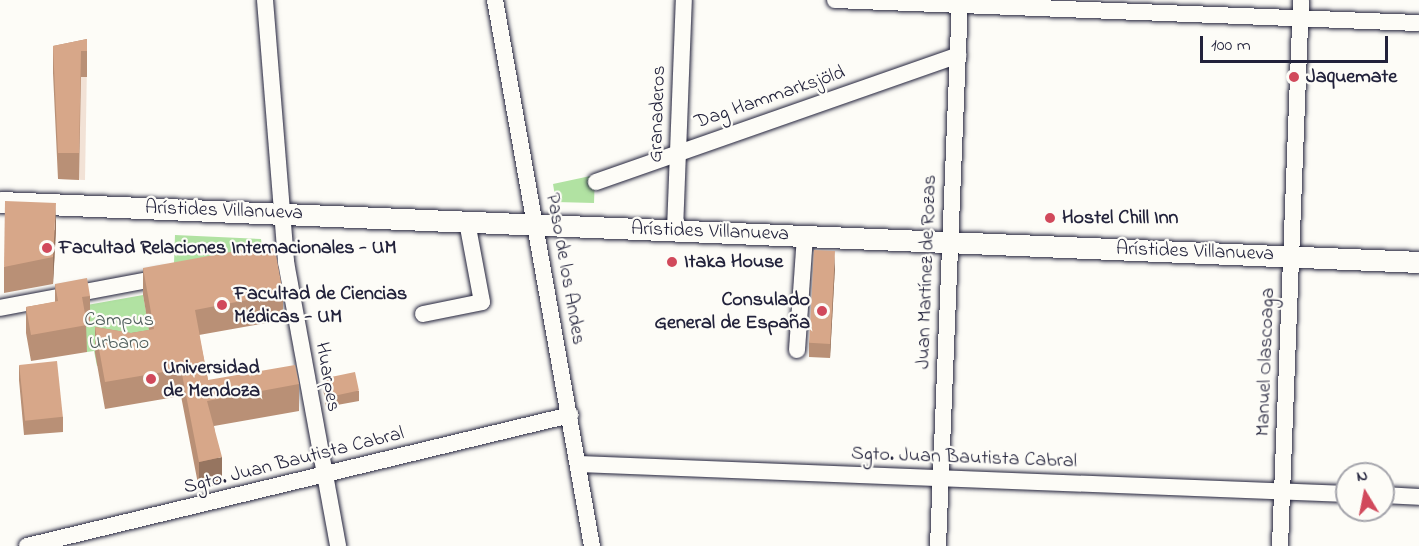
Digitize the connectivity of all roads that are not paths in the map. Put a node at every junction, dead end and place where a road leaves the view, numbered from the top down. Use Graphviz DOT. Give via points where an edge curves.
graph roads {
  1 [pos="265,0"];
  2 [pos="495,0"];
  3 [pos="684,0"];
  4 [pos="835,0"];
  5 [pos="1301,0"];
  6 [pos="960,2"];
  7 [pos="1300,18"];
  8 [pos="1419,23"];
  9 [pos="958,55"];
  10 [pos="678,153"];
  11 [pos="597,182"];
  12 [pos="0,202"];
  13 [pos="284,214"];
  14 [pos="467,222"];
  15 [pos="535,224"];
  16 [pos="675,230"];
  17 [pos="805,236"];
  18 [pos="950,242"];
  19 [pos="285,255"];
  20 [pos="1291,257"];
  21 [pos="262,259"];
  22 [pos="1419,262"];
  23 [pos="182,274"];
  24 [pos="0,308"];
  25 [pos="423,314"];
  26 [pos="797,350"];
  27 [pos="570,415"];
  28 [pos="579,464"];
  29 [pos="324,476"];
  30 [pos="940,477"];
  31 [pos="1282,492"];
  32 [pos="1335,494"];
  33 [pos="1395,496"];
  34 [pos="1419,497"];
  35 [pos="27,546"];
  36 [pos="338,546"];
  37 [pos="592,546"];
  38 [pos="938,546"];
  39 [pos="1280,546"];
  1 -- 13 [label="street, Huarpes"];
  2 -- 15 [label="street, Paso de los Andes"];
  3 -- 10 [label="street, Granaderos"];
  4 -- 6 [label="street"];
  5 -- 7 [label="street, Manuel Olascoaga"];
  6 -- 7 [label="street"];
  6 -- 9 [label="street, Juan Martínez de Rozas"];
  7 -- 8 [label="street"];
  7 -- 20 [label="street, Manuel Olascoaga"];
  9 -- 10 [label="street, Dag Hammarksjöld"];
  9 -- 18 [label="street, Juan Martínez de Rozas"];
  10 -- 11 [label="street, Dag Hammarksjöld"];
  10 -- 16 [label="street, Granaderos"];
  12 -- 13 [label="main road, Arístides Villanueva"];
  13 -- 14 [label="main road, Arístides Villanueva"];
  13 -- 19 [label="street, Huarpes"];
  14 -- 15 [label="main road, Arístides Villanueva"];
  14 -- 25 [label="street" via="483,302"];
  15 -- 16 [label="main road, Arístides Villanueva"];
  15 -- 27 [label="street, Paso de los Andes"];
  16 -- 17 [label="main road, Arístides Villanueva"];
  17 -- 18 [label="main road, Arístides Villanueva"];
  17 -- 26 [label="street"];
  18 -- 20 [label="main road, Arístides Villanueva"];
  18 -- 30 [label="street, Juan Martínez de Rozas"];
  19 -- 21 [label="street"];
  19 -- 29 [label="street, Huarpes"];
  20 -- 22 [label="main road, Arístides Villanueva"];
  20 -- 31 [label="street, Manuel Olascoaga"];
  23 -- 24 [label="street"];
  27 -- 28 [label="street, Paso de los Andes"];
  27 -- 29 [label="street, Sgto. Juan Bautista Cabral"];
  28 -- 30 [label="street, Sgto. Juan Bautista Cabral"];
  28 -- 37 [label="street, Paso de los Andes"];
  29 -- 35 [label="street, Sgto. Juan Bautista Cabral"];
  29 -- 36 [label="street, Huarpes"];
  30 -- 31 [label="street, Sgto. Juan Bautista Cabral"];
  30 -- 38 [label="street, Juan Martínez de Rozas"];
  31 -- 32 [label="street, Sgto. Juan Bautista Cabral"];
  31 -- 39 [label="street, Manuel Olascoaga"];
  33 -- 34 [label="street"];
}
